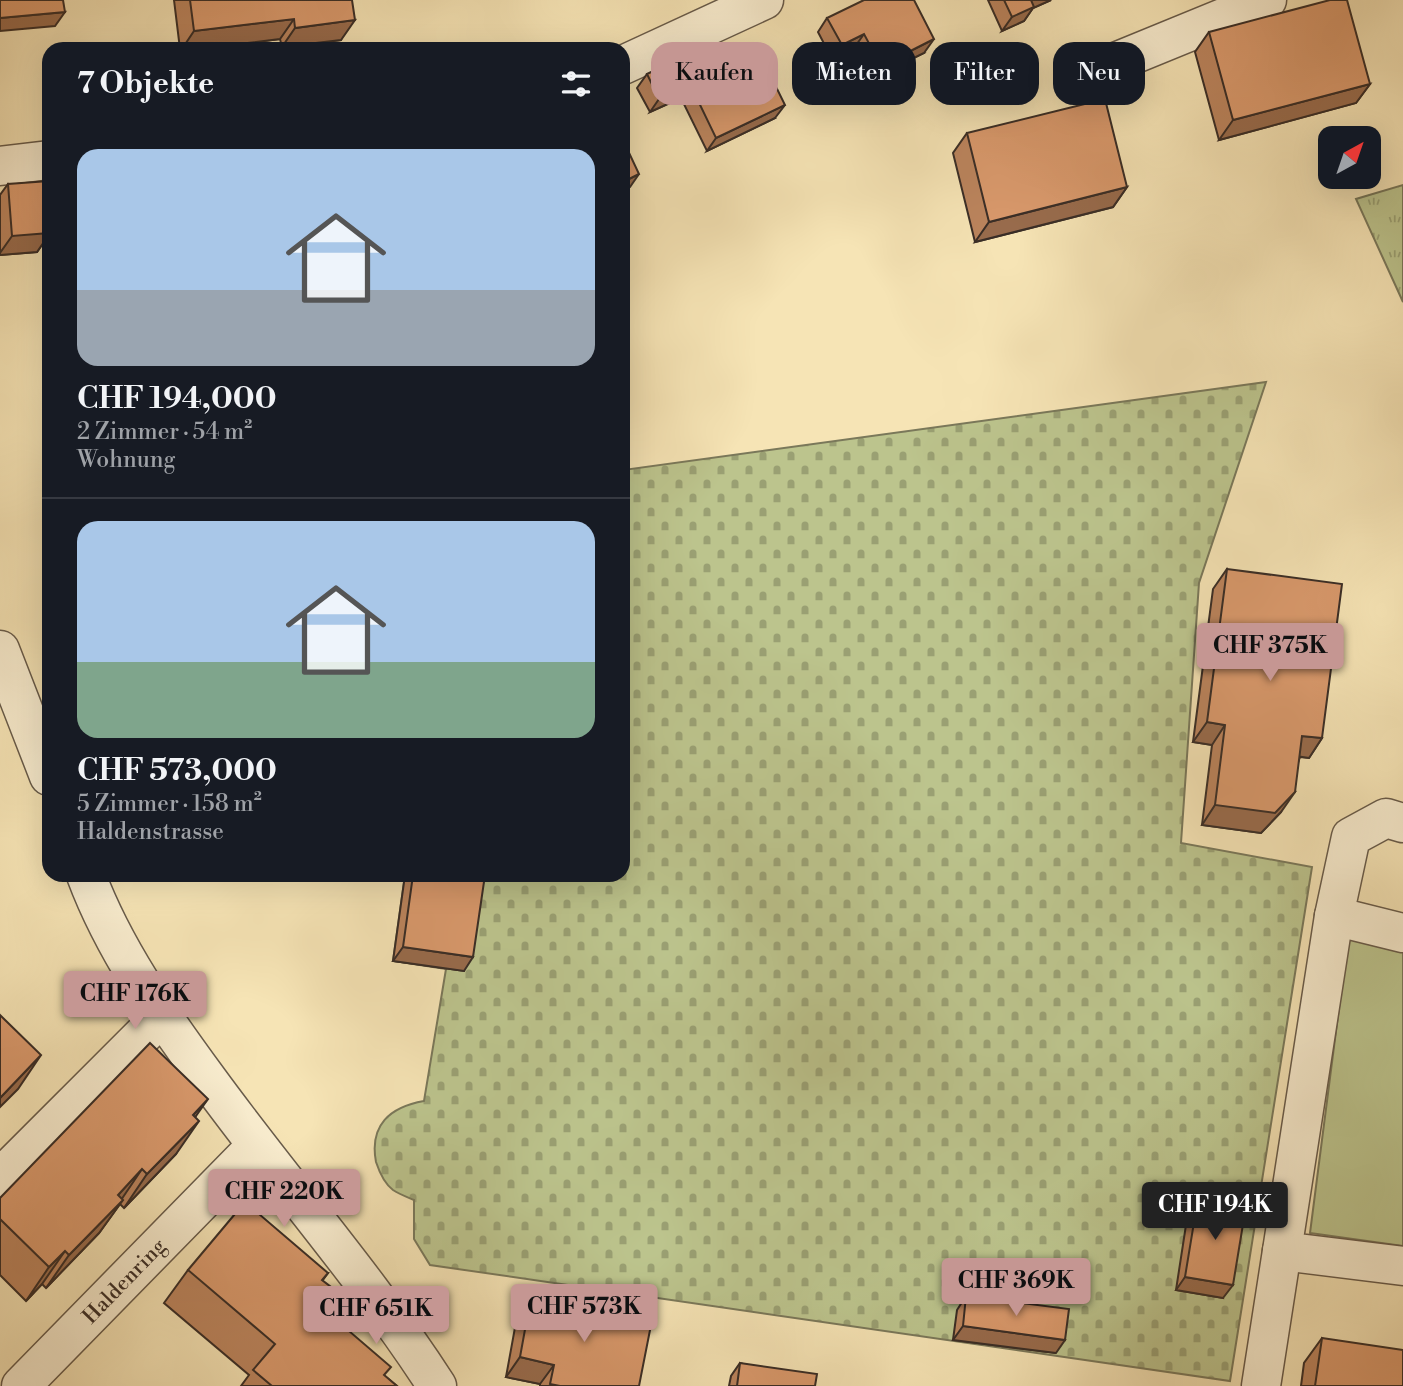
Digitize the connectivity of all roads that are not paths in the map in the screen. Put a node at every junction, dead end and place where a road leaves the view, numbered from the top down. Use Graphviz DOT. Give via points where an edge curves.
graph roads {
  1 [pos="764,0"];
  2 [pos="1268,0"];
  3 [pos="1145,50"];
  4 [pos="630,62"];
  5 [pos="42,161"];
  6 [pos="0,166"];
  7 [pos="0,650"];
  8 [pos="42,758"];
  9 [pos="1403,823"];
  10 [pos="89,882"];
  11 [pos="1334,916"];
  12 [pos="1403,933"];
  13 [pos="161,1017"];
  14 [pos="257,1146"];
  15 [pos="0,1178"];
  16 [pos="1282,1251"];
  17 [pos="1403,1266"];
  18 [pos="21,1386"];
  19 [pos="438,1386"];
  20 [pos="1261,1386"];
  1 -- 4 [label="street"];
  2 -- 3 [label="street"];
  5 -- 6 [label="street"];
  7 -- 8 [label="street"];
  9 -- 11 [label="street" via="1386,818 1351,837"];
  10 -- 13 [label="street" via="101,915"];
  11 -- 12 [label="street"];
  11 -- 16 [label="street"];
  13 -- 14 [label="street"];
  13 -- 15 [label="street"];
  14 -- 18 [label="street, Haldenring"];
  14 -- 19 [label="street" via="400,1328"];
  16 -- 17 [label="street"];
  16 -- 20 [label="street"];
}
